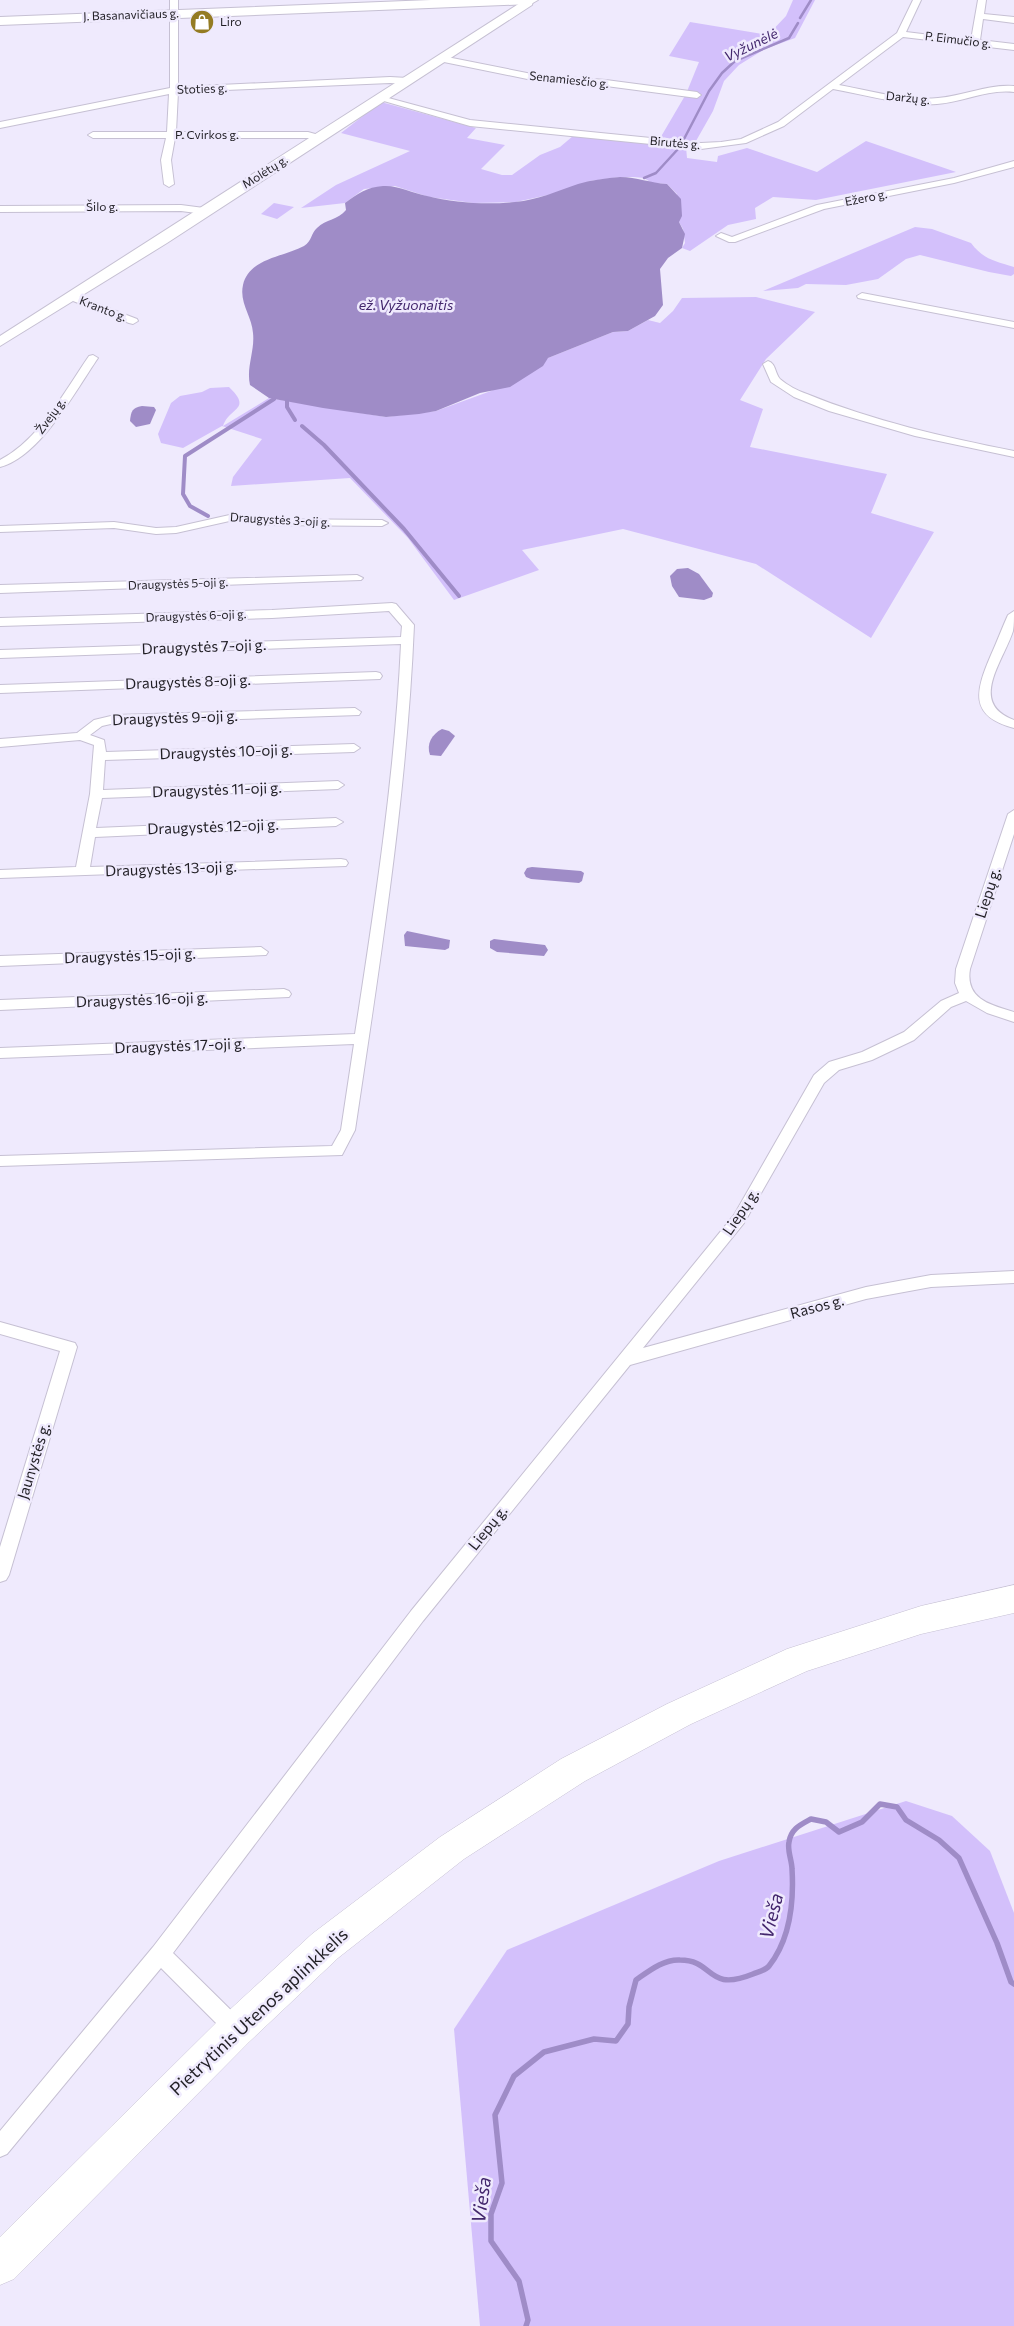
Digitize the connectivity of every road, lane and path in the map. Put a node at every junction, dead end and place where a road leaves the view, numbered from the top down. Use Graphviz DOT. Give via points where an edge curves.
graph roads {
  1 [pos="529,0"];
  2 [pos="917,0"];
  3 [pos="982,0"];
  4 [pos="174,7"];
  5 [pos="979,16"];
  6 [pos="1014,20"];
  7 [pos="0,21"];
  8 [pos="901,34"];
  9 [pos="975,42"];
  10 [pos="1014,47"];
  11 [pos="442,59"];
  12 [pos="408,81"];
  13 [pos="831,86"];
  14 [pos="1014,89"];
  15 [pos="174,90"];
  16 [pos="697,95"];
  17 [pos="380,99"];
  18 [pos="0,125"];
  19 [pos="93,135"];
  20 [pos="170,135"];
  21 [pos="321,136"];
  22 [pos="1014,164"];
  23 [pos="169,184"];
  24 [pos="0,209"];
  25 [pos="204,211"];
  26 [pos="722,236"];
  27 [pos="862,296"];
  28 [pos="72,297"];
  29 [pos="134,321"];
  30 [pos="1014,325"];
  31 [pos="0,342"];
  32 [pos="93,358"];
  33 [pos="768,364"];
  34 [pos="1014,454"];
  35 [pos="0,464"];
  36 [pos="382,523"];
  37 [pos="0,529"];
  38 [pos="357,578"];
  39 [pos="0,589"];
  40 [pos="1014,615"];
  41 [pos="0,622"];
  42 [pos="407,640"];
  43 [pos="0,654"];
  44 [pos="376,676"];
  45 [pos="0,688"];
  46 [pos="355,712"];
  47 [pos="1014,724"];
  48 [pos="82,736"];
  49 [pos="0,743"];
  50 [pos="354,748"];
  51 [pos="99,756"];
  52 [pos="338,785"];
  53 [pos="96,794"];
  54 [pos="1014,814"];
  55 [pos="336,822"];
  56 [pos="89,832"];
  57 [pos="341,863"];
  58 [pos="82,872"];
  59 [pos="0,874"];
  60 [pos="261,952"];
  61 [pos="0,961"];
  62 [pos="284,994"];
  63 [pos="968,995"];
  64 [pos="0,1005"];
  65 [pos="1014,1017"];
  66 [pos="360,1039"];
  67 [pos="0,1053"];
  68 [pos="0,1161"];
  69 [pos="1014,1277"];
  70 [pos="0,1328"];
  71 [pos="624,1360"];
  72 [pos="0,1575"];
  73 [pos="1014,1600"];
  74 [pos="160,1954"];
  75 [pos="236,2029"];
  76 [pos="0,2147"];
  77 [pos="0,2265"];
  1 -- 4 [label="main road, J. Basanavičiaus g."];
  1 -- 11 [label="street, Molėtų g."];
  2 -- 8 [label="street, Birutės g."];
  3 -- 5 [label="street"];
  4 -- 7 [label="main road, J. Basanavičiaus g."];
  4 -- 15 [label="street"];
  5 -- 6 [label="street"];
  5 -- 9 [label="street"];
  8 -- 9 [label="street, P. Eimučio g."];
  8 -- 13 [label="street, Birutės g."];
  9 -- 10 [label="street, P. Eimučio g."];
  11 -- 12 [label="street, Molėtų g."];
  11 -- 16 [label="street, Senamiesčio g." via="537,78"];
  12 -- 15 [label="street, Stoties g."];
  12 -- 17 [label="street, Molėtų g."];
  13 -- 14 [label="street, Daržų g." via="920,101 948,100 994,87"];
  13 -- 17 [label="street, Birutės g." via="769,130 743,142 710,146 470,123"];
  15 -- 18 [label="street, Stoties g."];
  15 -- 20 [label="street"];
  17 -- 21 [label="street, Molėtų g."];
  19 -- 20 [label="street, P. Cvirkos g."];
  20 -- 21 [label="street, P. Cvirkos g."];
  20 -- 23 [label="street" via="166,160"];
  21 -- 25 [label="street, Molėtų g."];
  22 -- 26 [label="street, Ežero g." via="971,178 831,205 732,240"];
  24 -- 25 [label="street, Šilo g." via="162,208"];
  25 -- 28 [label="street, Molėtų g."];
  27 -- 30 [label="street"];
  28 -- 29 [label="street, Kranto g."];
  28 -- 31 [label="street, Molėtų g."];
  32 -- 35 [label="street, Žvejų g." via="32,443 13,460"];
  33 -- 34 [label="street" via="770,376 798,395 872,422"];
  36 -- 37 [label="street, Draugystės 3-oji g." via="268,522 234,517 176,530 114,525"];
  38 -- 39 [label="street, Draugystės 5-oji g."];
  40 -- 47 [label="street" via="983,692 986,706 998,719"];
  41 -- 42 [label="street, Draugystės 6-oji g." via="392,608 408,625"];
  42 -- 43 [label="street, Draugystės 7-oji g."];
  42 -- 66 [label="street" via="404,711 376,941"];
  44 -- 45 [label="street, Draugystės 8-oji g."];
  46 -- 48 [label="street, Draugystės 9-oji g." via="115,719 98,723"];
  48 -- 49 [label="street, Draugystės 9-oji g."];
  48 -- 51 [label="street" via="100,743"];
  50 -- 51 [label="street, Draugystės 10-oji g."];
  51 -- 53 [label="street"];
  52 -- 53 [label="street, Draugystės 11-oji g."];
  53 -- 56 [label="street"];
  54 -- 63 [label="street, Liepų g." via="962,969 962,986"];
  55 -- 56 [label="street, Draugystės 12-oji g."];
  56 -- 58 [label="street"];
  57 -- 58 [label="street, Draugystės 13-oji g."];
  58 -- 59 [label="street, Draugystės 13-oji g."];
  60 -- 61 [label="street, Draugystės 15-oji g."];
  62 -- 64 [label="street, Draugystės 16-oji g."];
  63 -- 65 [label="street" via="987,1007"];
  63 -- 71 [label="street, Liepų g." via="946,1004 908,1036 867,1056 834,1066 819,1079 739,1219"];
  66 -- 67 [label="street, Draugystės 17-oji g."];
  66 -- 68 [label="street" via="348,1130 337,1151"];
  69 -- 71 [label="street, Rasos g." via="931,1281 866,1293"];
  70 -- 72 [label="street, Jaunystės g." via="69,1347"];
  71 -- 74 [label="street, Liepų g." via="417,1616"];
  73 -- 75 [label="highway, Pietrytinis Utenos aplinkkelis" via="921,1620 799,1659 679,1714 573,1770 444,1854 325,1946"];
  74 -- 75 [label="street"];
  74 -- 76 [label="street, Liepų g."];
  75 -- 77 [label="highway, Pietrytinis Utenos aplinkkelis"];
}
